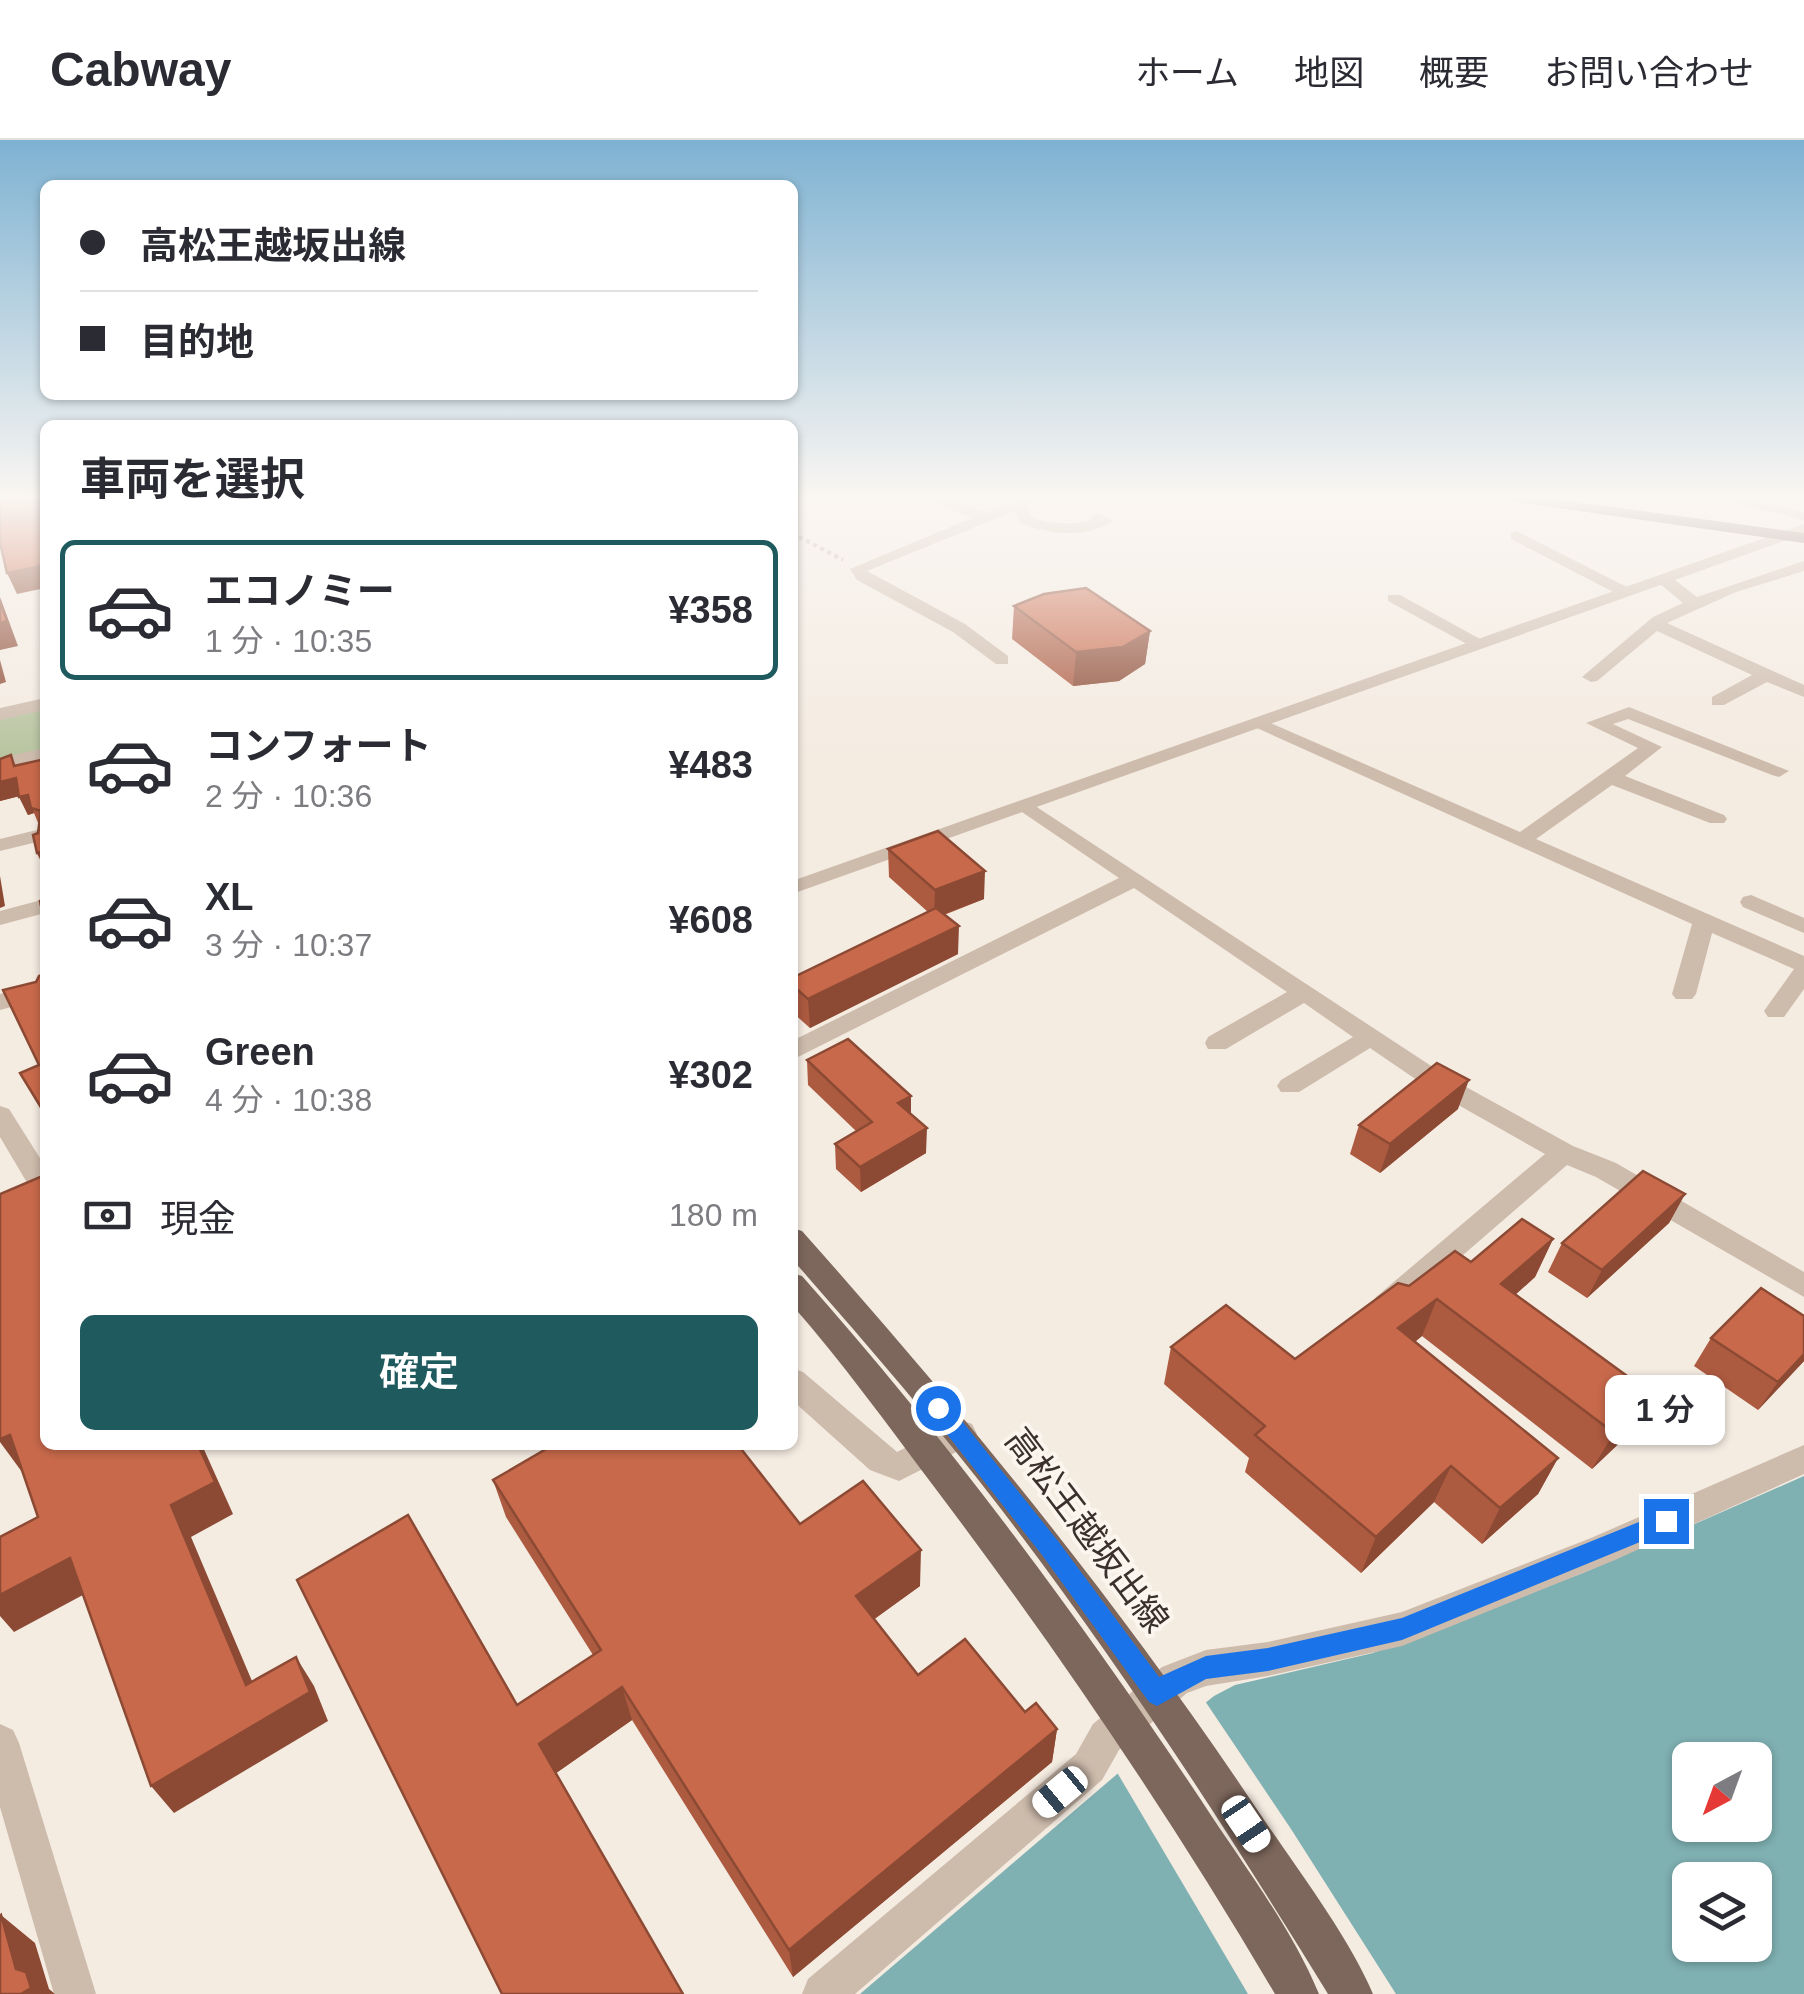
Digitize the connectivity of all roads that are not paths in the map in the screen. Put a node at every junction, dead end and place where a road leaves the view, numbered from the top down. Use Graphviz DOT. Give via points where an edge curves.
graph roads {
  1 [pos="878,585"];
  2 [pos="1610,585"];
  3 [pos="1652,585"];
  4 [pos="1672,585"];
  5 [pos="1737,585"];
  6 [pos="1627,593"];
  7 [pos="1394,598"];
  8 [pos="1694,602"];
  9 [pos="1659,626"];
  10 [pos="1482,645"];
  11 [pos="1002,660"];
  12 [pos="1766,674"];
  13 [pos="1591,677"];
  14 [pos="1804,692"];
  15 [pos="1718,701"];
  16 [pos="40,705"];
  17 [pos="0,714"];
  18 [pos="1257,724"];
  19 [pos="40,755"];
  20 [pos="0,764"];
  21 [pos="1779,771"];
  22 [pos="1610,777"];
  23 [pos="1026,806"];
  24 [pos="1717,820"];
  25 [pos="40,835"];
  26 [pos="1522,840"];
  27 [pos="0,845"];
  28 [pos="1136,879"];
  29 [pos="798,886"];
  30 [pos="1751,902"];
  31 [pos="40,907"];
  32 [pos="0,918"];
  33 [pos="1704,921"];
  34 [pos="1799,924"];
  35 [pos="1771,951"];
  36 [pos="1804,969"];
  37 [pos="40,991"];
  38 [pos="1304,992"];
  39 [pos="1684,994"];
  40 [pos="0,1002"];
  41 [pos="1776,1011"];
  42 [pos="1370,1036"];
  43 [pos="1216,1044"];
  44 [pos="798,1049"];
  45 [pos="1290,1086"];
  46 [pos="0,1115"];
  47 [pos="1564,1153"];
  48 [pos="40,1177"];
  49 [pos="40,1185"];
  50 [pos="14,1195"];
  51 [pos="798,1246"];
  52 [pos="1804,1286"];
  53 [pos="798,1291"];
  54 [pos="1386,1306"];
  55 [pos="798,1386"];
  56 [pos="961,1434"];
  57 [pos="928,1453"];
  58 [pos="1804,1460"];
  59 [pos="1163,1703"];
  60 [pos="1132,1728"];
  61 [pos="0,1743"];
  62 [pos="75,1994"];
  63 [pos="824,1994"];
  64 [pos="1298,1994"];
  65 [pos="1352,1994"];
  1 -- 11 [label="street"];
  2 -- 6 [label="street"];
  3 -- 6 [label="street"];
  4 -- 8 [label="street"];
  5 -- 8 [label="street"];
  6 -- 10 [label="street"];
  7 -- 10 [label="street"];
  8 -- 9 [label="street"];
  9 -- 12 [label="street"];
  9 -- 13 [label="street"];
  10 -- 18 [label="street"];
  12 -- 14 [label="street"];
  12 -- 15 [label="street"];
  16 -- 17 [label="street"];
  18 -- 23 [label="street"];
  18 -- 26 [label="street"];
  19 -- 20 [label="street"];
  21 -- 22 [label="street" via="1629,712 1595,723 1652,747"];
  22 -- 24 [label="street"];
  22 -- 26 [label="street"];
  23 -- 28 [label="street"];
  23 -- 29 [label="street"];
  25 -- 27 [label="street"];
  26 -- 33 [label="street"];
  28 -- 38 [label="street"];
  28 -- 44 [label="street"];
  30 -- 34 [label="street"];
  31 -- 32 [label="street"];
  33 -- 35 [label="street"];
  33 -- 39 [label="street"];
  34 -- 35 [label="street"];
  35 -- 36 [label="street"];
  36 -- 41 [label="street"];
  37 -- 40 [label="street"];
  38 -- 42 [label="street"];
  38 -- 43 [label="street"];
  42 -- 45 [label="street"];
  42 -- 47 [label="street"];
  46 -- 48 [label="street"];
  47 -- 52 [label="street" via="1606,1170"];
  47 -- 54 [label="street"];
  49 -- 50 [label="street"];
  51 -- 56 [label="main road, 高松王越坂出線"];
  53 -- 57 [label="main road"];
  55 -- 57 [label="street" via="881,1460 899,1467"];
  56 -- 57 [label="street"];
  56 -- 59 [label="main road, 高松王越坂出線"];
  57 -- 60 [label="main road"];
  58 -- 59 [label="street" via="1402,1629 1206,1668 1175,1680"];
  59 -- 60 [label="street"];
  59 -- 65 [label="main road, 高松王越坂出線"];
  60 -- 63 [label="street" via="1106,1737 1090,1768"];
  60 -- 64 [label="main road"];
  61 -- 62 [label="street"];
}
